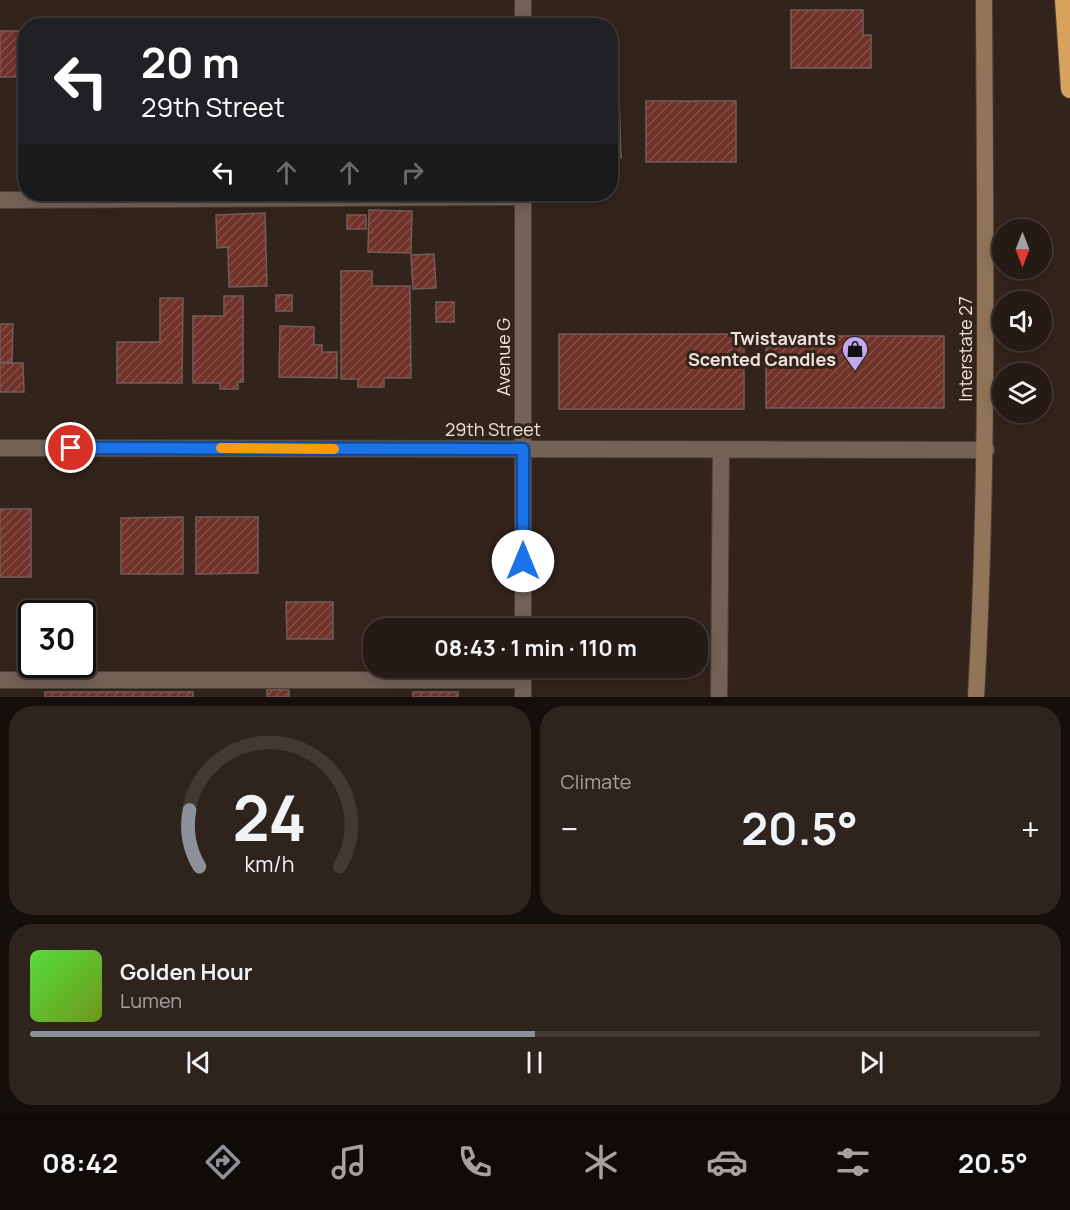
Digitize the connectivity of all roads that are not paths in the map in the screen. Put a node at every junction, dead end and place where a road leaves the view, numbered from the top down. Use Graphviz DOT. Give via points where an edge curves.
graph roads {
  1 [pos="523,0"];
  2 [pos="984,0"];
  3 [pos="1064,0"];
  4 [pos="523,18"];
  5 [pos="1070,89"];
  6 [pos="0,200"];
  7 [pos="18,200"];
  8 [pos="523,201"];
  9 [pos="0,448"];
  10 [pos="523,449"];
  11 [pos="721,450"];
  12 [pos="986,450"];
  13 [pos="523,618"];
  14 [pos="0,680"];
  15 [pos="523,682"];
  16 [pos="719,697"];
  17 [pos="976,697"];
  1 -- 4 [label="street"];
  2 -- 12 [label="main road, Interstate 27"];
  3 -- 5 [label="highway"];
  6 -- 7 [label="street"];
  8 -- 10 [label="street, Avenue G"];
  9 -- 10 [label="street, 29th Street"];
  10 -- 11 [label="street, 29th Street"];
  10 -- 13 [label="street, Avenue G"];
  11 -- 12 [label="street, 29th Street"];
  11 -- 16 [label="street"];
  12 -- 17 [label="main road, Interstate 27"];
  14 -- 15 [label="street"];
}
